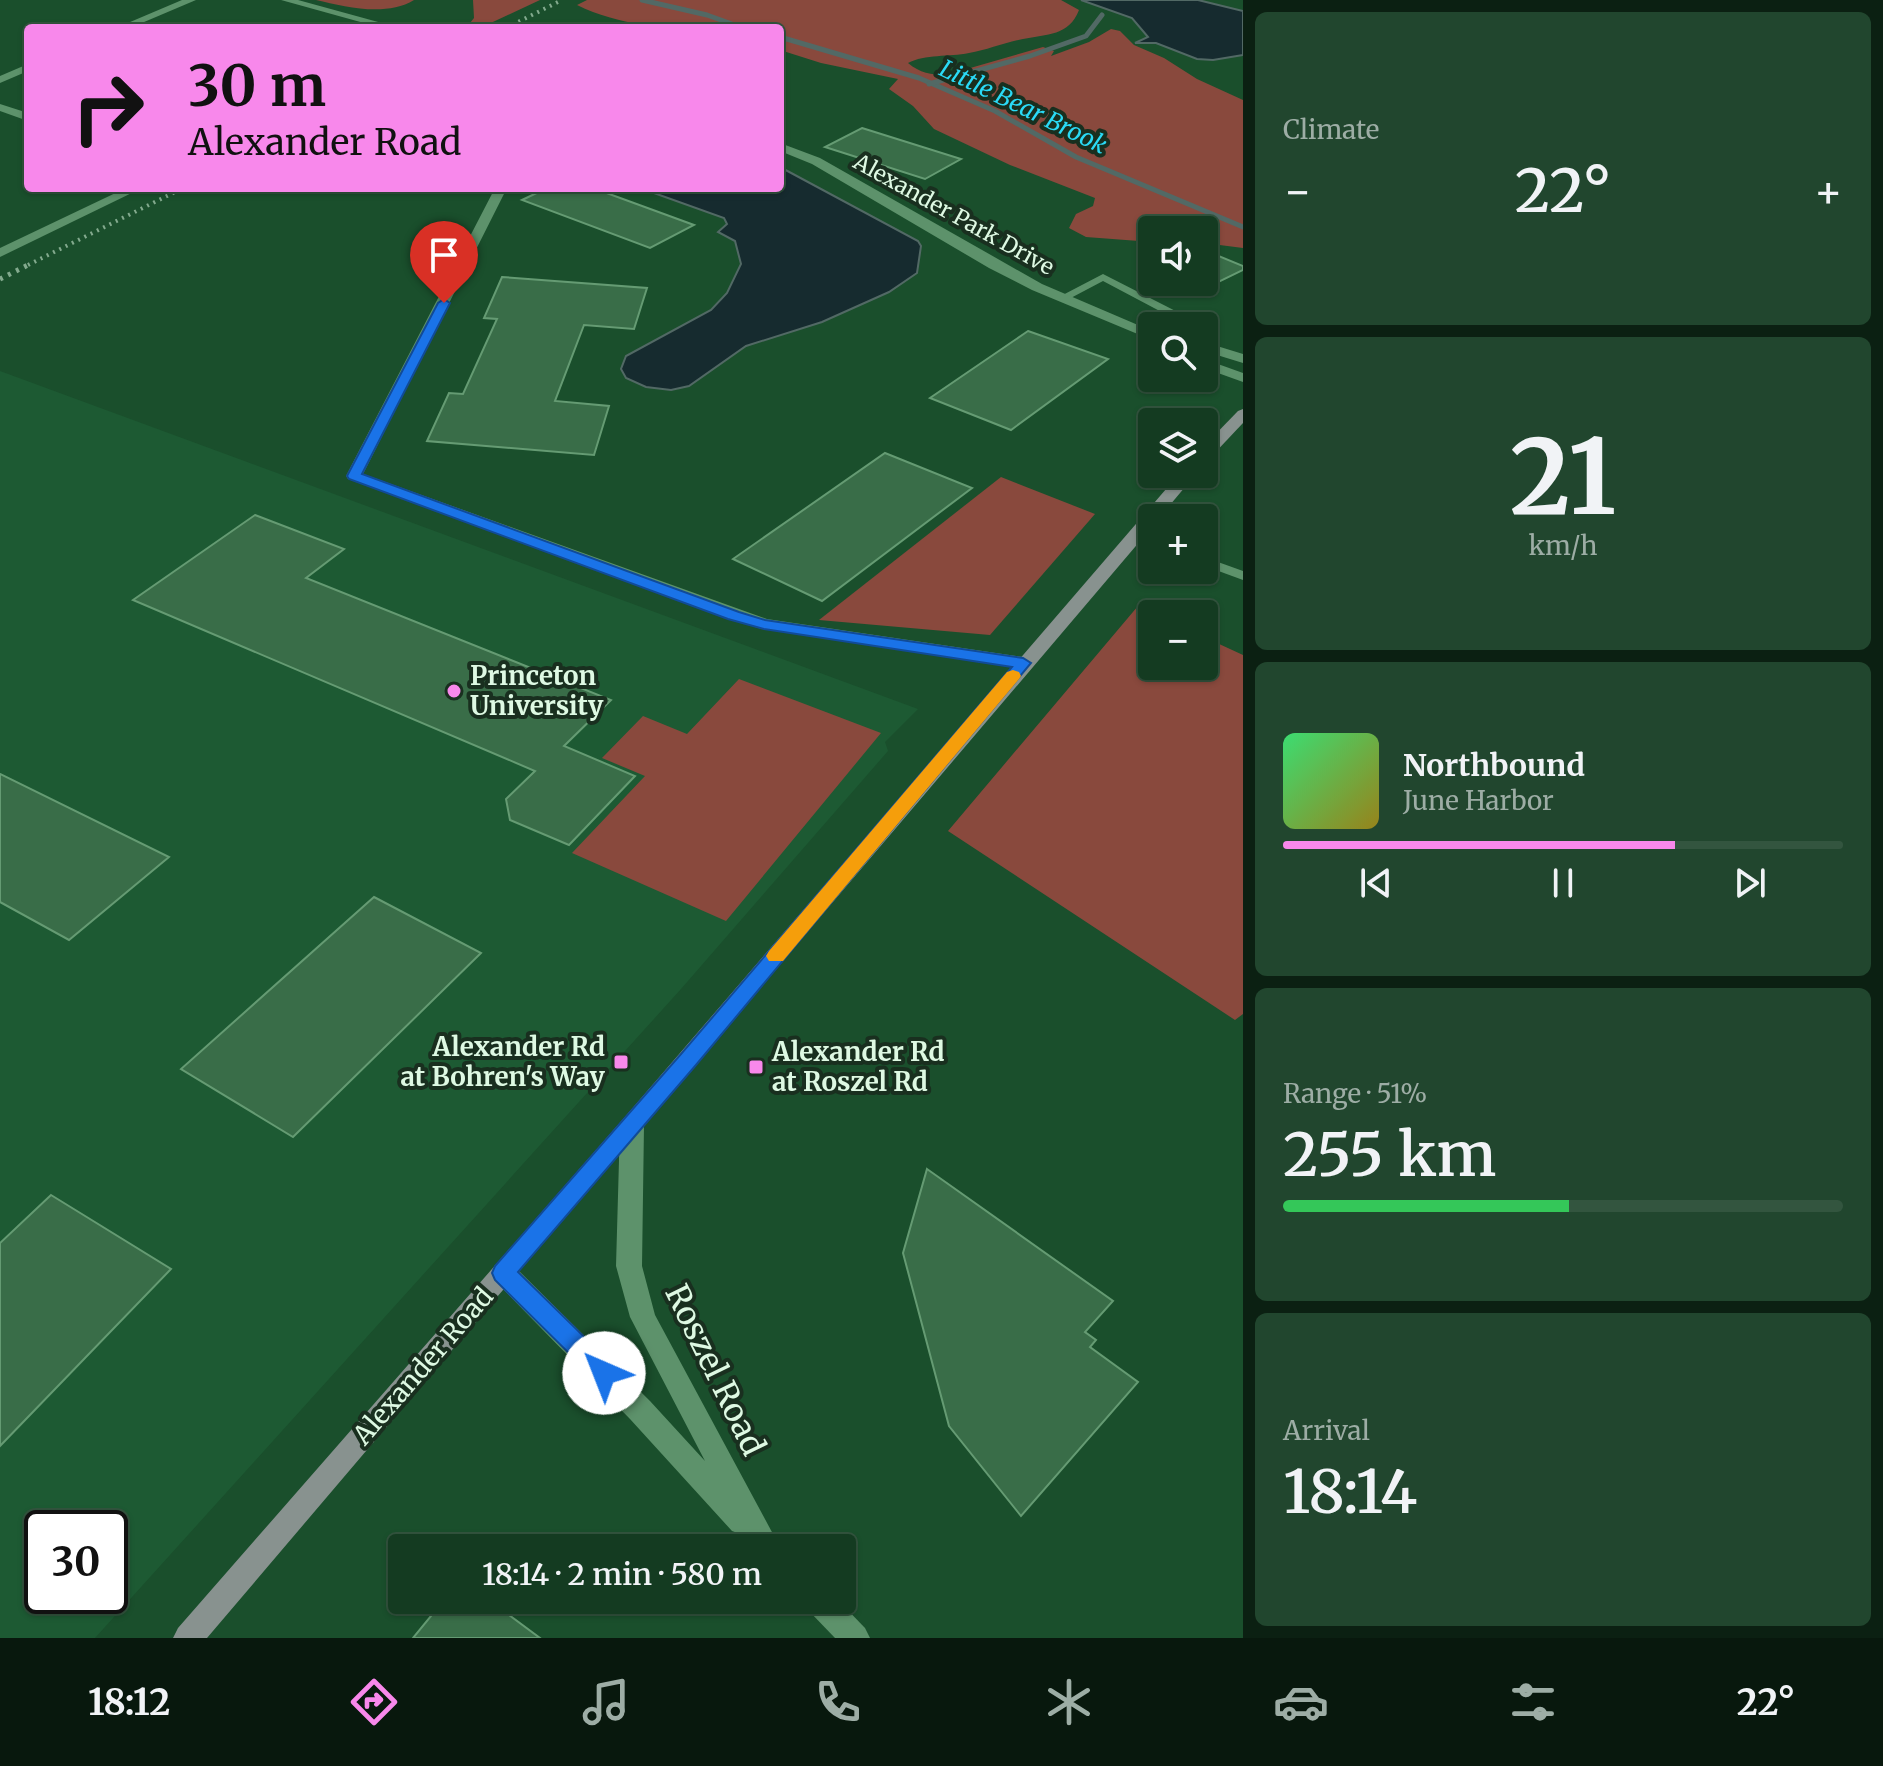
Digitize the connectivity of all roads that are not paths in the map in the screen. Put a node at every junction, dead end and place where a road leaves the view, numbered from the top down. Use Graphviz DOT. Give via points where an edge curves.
graph roads {
  1 [pos="191,0"];
  2 [pos="286,0"];
  3 [pos="131,24"];
  4 [pos="379,24"];
  5 [pos="24,69"];
  6 [pos="0,80"];
  7 [pos="0,107"];
  8 [pos="24,116"];
  9 [pos="784,149"];
  10 [pos="128,192"];
  11 [pos="499,192"];
  12 [pos="0,253"];
  13 [pos="1063,298"];
  14 [pos="1170,312"];
  15 [pos="1138,330"];
  16 [pos="1218,348"];
  17 [pos="1243,359"];
  18 [pos="1218,368"];
  19 [pos="1243,378"];
  20 [pos="1243,414"];
  21 [pos="1218,440"];
  22 [pos="1176,488"];
  23 [pos="1218,566"];
  24 [pos="1243,576"];
  25 [pos="1023,663"];
  26 [pos="632,1125"];
  27 [pos="504,1273"];
  28 [pos="754,1534"];
  29 [pos="759,1534"];
  30 [pos="832,1614"];
  31 [pos="188,1638"];
  32 [pos="855,1638"];
  1 -- 3 [label="street"];
  2 -- 4 [label="street"];
  5 -- 6 [label="street"];
  7 -- 8 [label="street"];
  9 -- 13 [label="street, Alexander Park Drive" via="816,161 994,265"];
  10 -- 12 [label="street"];
  11 -- 25 [label="street" via="354,476 734,616"];
  13 -- 14 [label="lane" via="1103,277"];
  13 -- 15 [label="street, Alexander Park Drive"];
  16 -- 17 [label="street"];
  18 -- 19 [label="street"];
  20 -- 21 [label="street"];
  22 -- 25 [label="street, Alexander Road"];
  23 -- 24 [label="lane"];
  25 -- 26 [label="street, Alexander Road"];
  26 -- 27 [label="street, Alexander Road"];
  26 -- 29 [label="street, Roszel Road" via="629,1266 643,1317"];
  27 -- 28 [label="street, Roszel Road"];
  27 -- 31 [label="street, Alexander Road"];
  30 -- 32 [label="street"];
}
